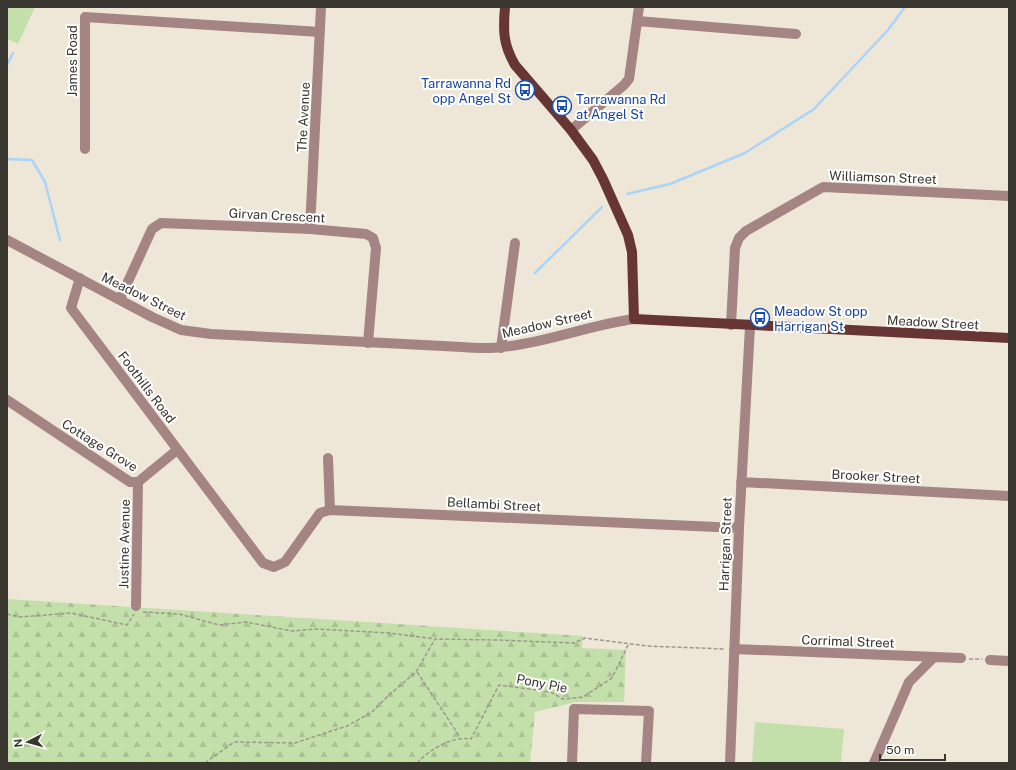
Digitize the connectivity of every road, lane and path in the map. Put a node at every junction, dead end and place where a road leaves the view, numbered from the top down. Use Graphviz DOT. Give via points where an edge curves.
graph roads {
  1 [pos="321,7"];
  2 [pos="506,7"];
  3 [pos="639,7"];
  4 [pos="637,21"];
  5 [pos="320,32"];
  6 [pos="796,34"];
  7 [pos="571,130"];
  8 [pos="85,150"];
  9 [pos="1009,196"];
  10 [pos="310,229"];
  11 [pos="7,240"];
  12 [pos="515,243"];
  13 [pos="80,278"];
  14 [pos="120,300"];
  15 [pos="634,319"];
  16 [pos="731,325"];
  17 [pos="750,326"];
  18 [pos="1009,338"];
  19 [pos="368,343"];
  20 [pos="501,348"];
  21 [pos="7,400"];
  22 [pos="177,450"];
  23 [pos="328,458"];
  24 [pos="138,482"];
  25 [pos="741,482"];
  26 [pos="1009,496"];
  27 [pos="330,510"];
  28 [pos="739,528"];
  29 [pos="136,606"];
  30 [pos="7,614"];
  31 [pos="435,639"];
  32 [pos="629,642"];
  33 [pos="734,649"];
  34 [pos="934,657"];
  35 [pos="961,658"];
  36 [pos="990,660"];
  37 [pos="1009,661"];
  38 [pos="416,672"];
  39 [pos="460,737"];
  40 [pos="205,763"];
  41 [pos="417,763"];
  42 [pos="572,763"];
  43 [pos="646,763"];
  44 [pos="730,763"];
  45 [pos="874,763"];
  1 -- 5 [label="street, The Avenue"];
  2 -- 7 [label="main road" via="504,34 509,54 515,65"];
  3 -- 4 [label="street"];
  4 -- 6 [label="street"];
  4 -- 7 [label="street" via="629,79"];
  5 -- 8 [label="street, James Road" via="85,16"];
  5 -- 10 [label="street, The Avenue"];
  7 -- 15 [label="main road" via="594,160 628,235 632,252"];
  9 -- 16 [label="street, Williamson Street" via="823,187 746,231 739,238 736,248"];
  10 -- 14 [label="street, Girvan Crescent" via="161,223 152,229"];
  10 -- 19 [label="street, Girvan Crescent" via="366,234 373,238 376,248"];
  11 -- 13 [label="street"];
  12 -- 20 [label="street"];
  13 -- 14 [label="street, Meadow Street"];
  13 -- 22 [label="street, Foothills Road" via="71,308"];
  14 -- 19 [label="street, Meadow Street" via="181,330"];
  15 -- 16 [label="main road, Meadow Street"];
  15 -- 20 [label="street, Meadow Street"];
  16 -- 17 [label="main road, Meadow Street"];
  17 -- 18 [label="main road, Meadow Street"];
  17 -- 25 [label="street, Harrigan Street"];
  19 -- 20 [label="street, Meadow Street"];
  21 -- 24 [label="street, Cottage Grove" via="130,482"];
  22 -- 24 [label="street, Cottage Grove"];
  22 -- 27 [label="street, Foothills Road" via="263,563 274,567 285,562 320,513"];
  23 -- 27 [label="street"];
  24 -- 29 [label="street, Justine Avenue"];
  25 -- 26 [label="street, Brooker Street"];
  25 -- 28 [label="street, Harrigan Street"];
  27 -- 28 [label="street, Bellambi Street"];
  28 -- 33 [label="street, Harrigan Street"];
  30 -- 31 [label="path" via="20,617 71,613 127,625 136,611 179,614 219,625 246,622 292,632 316,629 389,633"];
  31 -- 32 [label="path" via="574,643 585,638"];
  31 -- 38 [label="path"];
  32 -- 33 [label="path" via="647,646"];
  32 -- 39 [label="path, Pony Pie" via="612,678 583,697 564,699 551,692 499,685 471,739"];
  33 -- 34 [label="street, Corrimal Street"];
  33 -- 44 [label="street, Harrigan Street"];
  34 -- 35 [label="street, Corrimal Street"];
  34 -- 45 [label="street" via="909,682"];
  35 -- 36 [label="path"];
  36 -- 37 [label="street"];
  38 -- 39 [label="path"];
  38 -- 40 [label="path" via="372,712 347,726 295,743 234,742"];
  39 -- 41 [label="path, Pony Pie" via="444,743"];
  42 -- 43 [label="street" via="574,710 649,711"];
}
